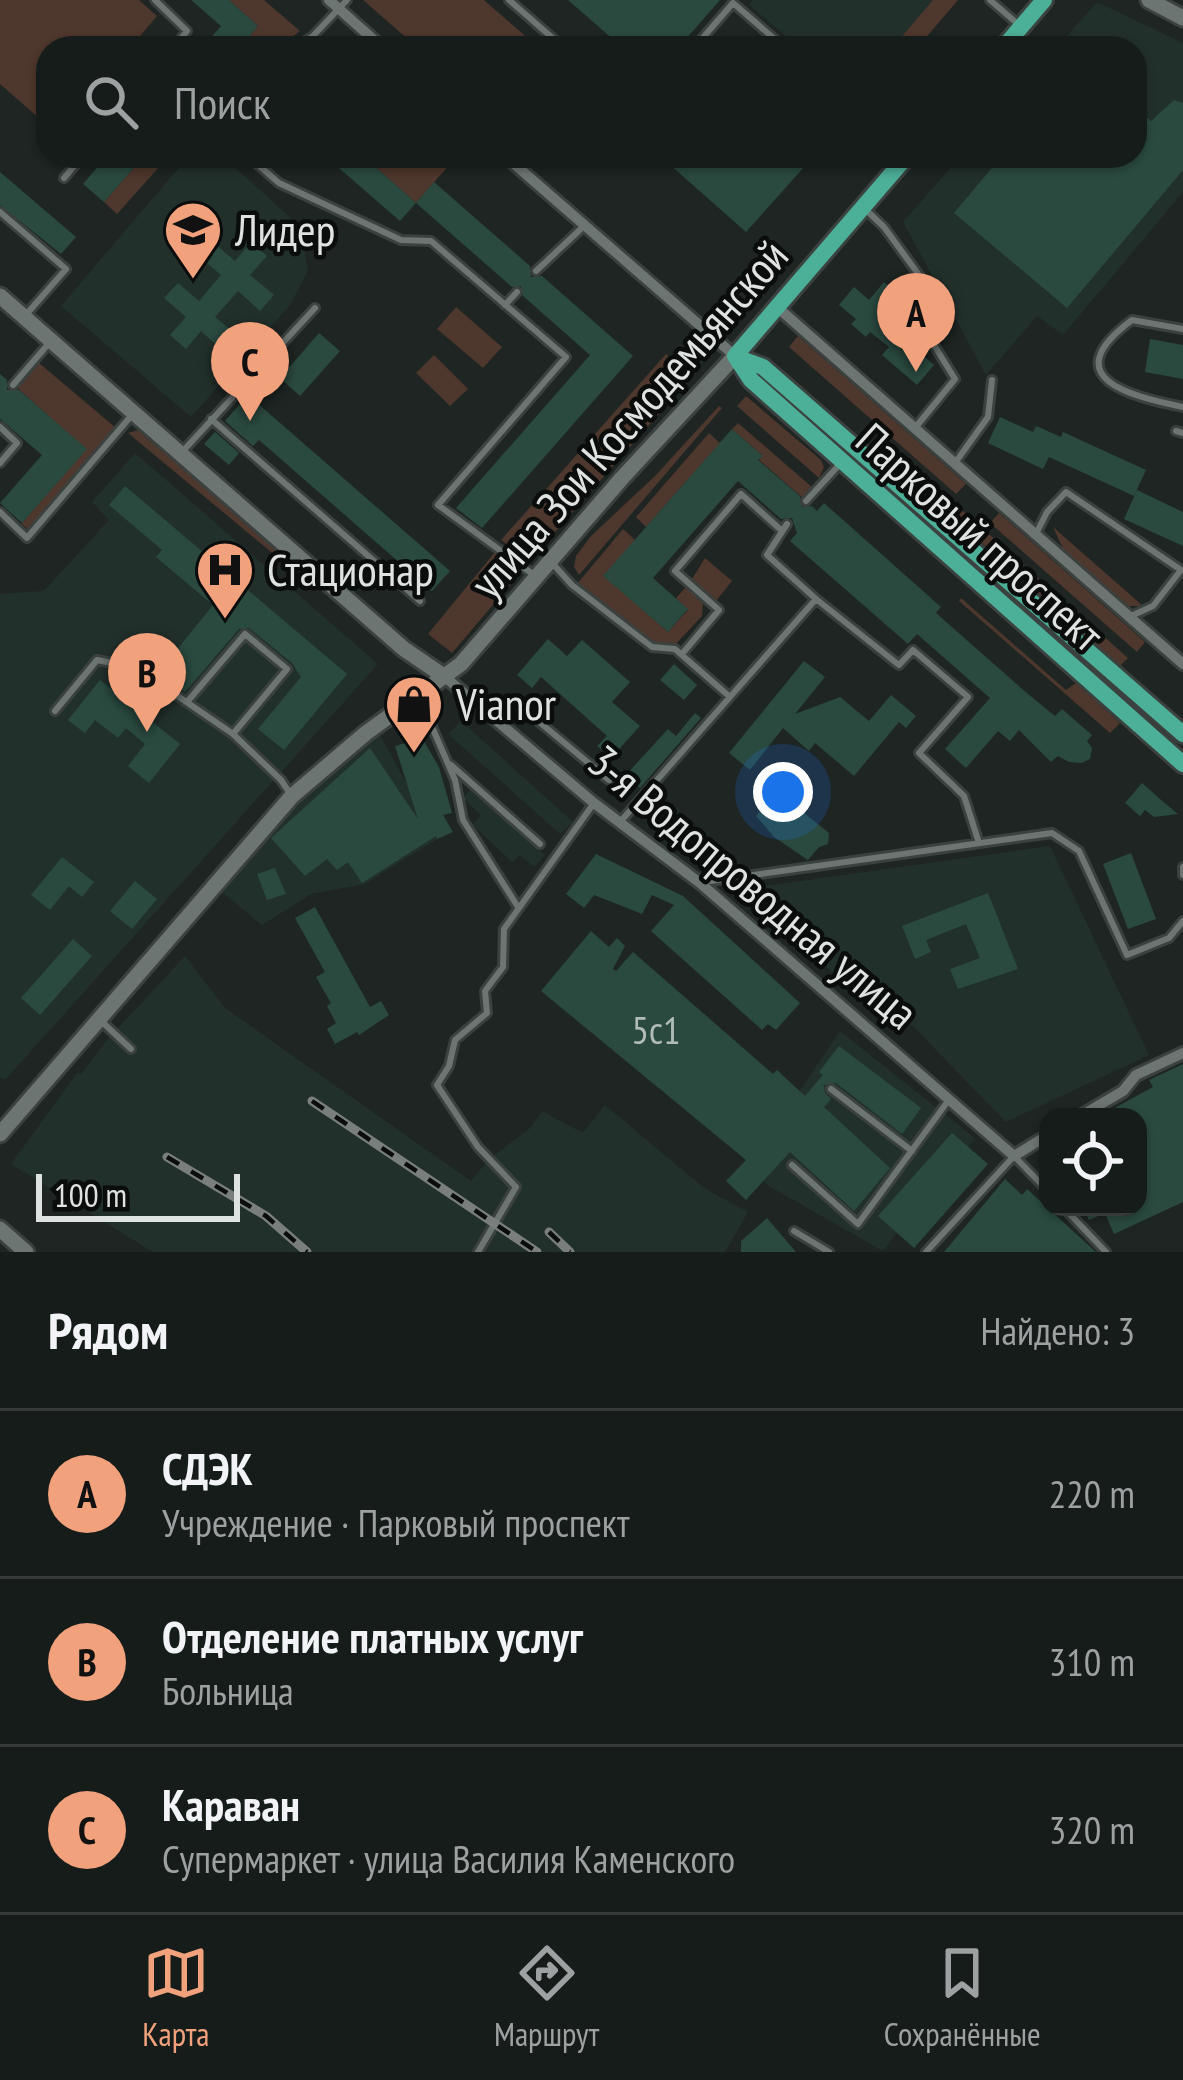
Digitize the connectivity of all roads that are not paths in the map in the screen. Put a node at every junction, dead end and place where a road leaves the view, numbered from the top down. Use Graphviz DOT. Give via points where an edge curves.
graph roads {
  1 [pos="155,0"];
  2 [pos="509,0"];
  3 [pos="990,0"];
  4 [pos="1044,0"];
  5 [pos="1150,0"];
  6 [pos="338,3"];
  7 [pos="1183,18"];
  8 [pos="1022,27"];
  9 [pos="183,36"];
  10 [pos="313,36"];
  11 [pos="371,36"];
  12 [pos="551,36"];
  13 [pos="704,36"];
  14 [pos="770,36"];
  15 [pos="1014,36"];
  16 [pos="73,168"];
  17 [pos="262,168"];
  18 [pos="519,168"];
  19 [pos="896,168"];
  20 [pos="64,178"];
  21 [pos="862,206"];
  22 [pos="0,212"];
  23 [pos="584,226"];
  24 [pos="536,271"];
  25 [pos="517,292"];
  26 [pos="0,296"];
  27 [pos="505,305"];
  28 [pos="777,307"];
  29 [pos="314,308"];
  30 [pos="24,317"];
  31 [pos="1183,329"];
  32 [pos="51,341"];
  33 [pos="735,356"];
  34 [pos="992,380"];
  35 [pos="14,385"];
  36 [pos="1183,407"];
  37 [pos="134,413"];
  38 [pos="211,419"];
  39 [pos="0,427"];
  40 [pos="915,428"];
  41 [pos="181,454"];
  42 [pos="841,462"];
  43 [pos="0,463"];
  44 [pos="955,464"];
  45 [pos="806,501"];
  46 [pos="0,512"];
  47 [pos="1036,534"];
  48 [pos="550,561"];
  49 [pos="1182,570"];
  50 [pos="537,577"];
  51 [pos="816,599"];
  52 [pos="420,601"];
  53 [pos="1130,616"];
  54 [pos="682,654"];
  55 [pos="1183,664"];
  56 [pos="445,677"];
  57 [pos="418,696"];
  58 [pos="730,697"];
  59 [pos="187,702"];
  60 [pos="482,707"];
  61 [pos="56,711"];
  62 [pos="233,734"];
  63 [pos="1183,734"];
  64 [pos="448,762"];
  65 [pos="1183,764"];
  66 [pos="609,780"];
  67 [pos="292,796"];
  68 [pos="594,803"];
  69 [pos="621,821"];
  70 [pos="980,843"];
  71 [pos="540,844"];
  72 [pos="700,883"];
  73 [pos="518,907"];
  74 [pos="1183,921"];
  75 [pos="97,1017"];
  76 [pos="131,1049"];
  77 [pos="1183,1053"];
  78 [pos="831,1089"];
  79 [pos="950,1098"];
  80 [pos="1093,1108"];
  81 [pos="0,1134"];
  82 [pos="1039,1141"];
  83 [pos="912,1151"];
  84 [pos="1014,1156"];
  85 [pos="792,1165"];
  86 [pos="1039,1182"];
  87 [pos="1072,1216"];
  88 [pos="0,1229"];
  89 [pos="794,1231"];
  90 [pos="26,1252"];
  91 [pos="478,1252"];
  92 [pos="829,1252"];
  93 [pos="926,1252"];
  94 [pos="1106,1252"];
  1 -- 9 [label="lane" via="187,31"];
  2 -- 12 [label="lane"];
  3 -- 8 [label="lane"];
  4 -- 8 [label="main road"];
  5 -- 7 [label="main road"];
  6 -- 10 [label="lane"];
  6 -- 11 [label="street"];
  8 -- 15 [label="main road"];
  13 -- 14 [label="lane" via="733,3"];
  16 -- 20 [label="lane"];
  17 -- 27 [label="lane" via="401,241 431,241"];
  18 -- 23 [label="street, Парковый проспект"];
  19 -- 21 [label="main road, улица Зои Космодемьянской"];
  21 -- 28 [label="main road, улица Зои Космодемьянской"];
  21 -- 40 [label="lane" via="924,282 921,324 955,379"];
  22 -- 30 [label="lane" via="66,269"];
  23 -- 24 [label="lane"];
  23 -- 33 [label="street, Парковый проспект"];
  25 -- 27 [label="lane"];
  26 -- 30 [label="main road"];
  27 -- 50 [label="lane" via="566,357 438,506"];
  28 -- 33 [label="main road, улица Зои Космодемьянской"];
  28 -- 40 [label="street"];
  29 -- 38 [label="lane"];
  30 -- 32 [label="main road"];
  31 -- 36 [label="lane" via="1132,320 1098,369 1131,397"];
  32 -- 35 [label="lane"];
  32 -- 37 [label="main road"];
  33 -- 42 [label="main road, Парковый проспект"];
  33 -- 48 [label="main road, улица Зои Космодемьянской"];
  33 -- 63 [label="main road, Парковый проспект" via="763,367"];
  34 -- 44 [label="lane" via="988,417"];
  37 -- 41 [label="main road"];
  37 -- 46 [label="lane" via="27,538"];
  38 -- 41 [label="lane"];
  38 -- 52 [label="lane"];
  39 -- 43 [label="lane" via="16,442"];
  40 -- 44 [label="street"];
  41 -- 56 [label="main road"];
  42 -- 45 [label="lane"];
  42 -- 65 [label="main road, Парковый проспект"];
  44 -- 47 [label="street"];
  47 -- 49 [label="lane" via="1066,492"];
  47 -- 53 [label="street"];
  48 -- 50 [label="main road, улица Зои Космодемьянской"];
  48 -- 54 [label="lane" via="652,647"];
  49 -- 53 [label="lane" via="1153,607"];
  50 -- 56 [label="main road, улица Зои Космодемьянской"];
  51 -- 54 [label="lane" via="767,555 784,527 740,494 675,572 719,610"];
  51 -- 58 [label="lane"];
  51 -- 70 [label="lane" via="899,665 913,650 968,697 919,753 964,796"];
  53 -- 55 [label="street"];
  54 -- 58 [label="lane"];
  56 -- 57 [label="main road, улица Зои Космодемьянской"];
  56 -- 60 [label="street, 3-я Водопроводная улица"];
  57 -- 64 [label="lane"];
  57 -- 67 [label="main road, улица Зои Космодемьянской"];
  58 -- 69 [label="lane"];
  59 -- 61 [label="lane" via="137,668 97,660"];
  59 -- 62 [label="lane"];
  59 -- 62 [label="lane" via="245,634 287,668"];
  60 -- 66 [label="lane" via="526,711"];
  60 -- 68 [label="street, 3-я Водопроводная улица"];
  62 -- 67 [label="lane"];
  64 -- 71 [label="lane"];
  64 -- 73 [label="lane" via="463,820"];
  67 -- 75 [label="main road, улица Зои Космодемьянской"];
  68 -- 69 [label="street, 3-я Водопроводная улица"];
  68 -- 73 [label="lane"];
  69 -- 72 [label="street, 3-я Водопроводная улица"];
  70 -- 72 [label="lane"];
  70 -- 74 [label="lane" via="1052,833 1079,851 1127,955 1169,938"];
  72 -- 79 [label="street, 3-я Водопроводная улица"];
  73 -- 91 [label="lane" via="504,929 503,967 485,991 487,1013 455,1040 437,1085 516,1187"];
  75 -- 76 [label="lane"];
  75 -- 81 [label="main road, улица Зои Космодемьянской"];
  77 -- 80 [label="street"];
  78 -- 83 [label="lane"];
  79 -- 83 [label="lane"];
  79 -- 84 [label="street, 3-я Водопроводная улица"];
  82 -- 84 [label="street"];
  83 -- 85 [label="lane" via="858,1224"];
  84 -- 86 [label="lane"];
  84 -- 93 [label="lane"];
  87 -- 94 [label="lane"];
  88 -- 90 [label="main road"];
  89 -- 92 [label="lane"];
}
